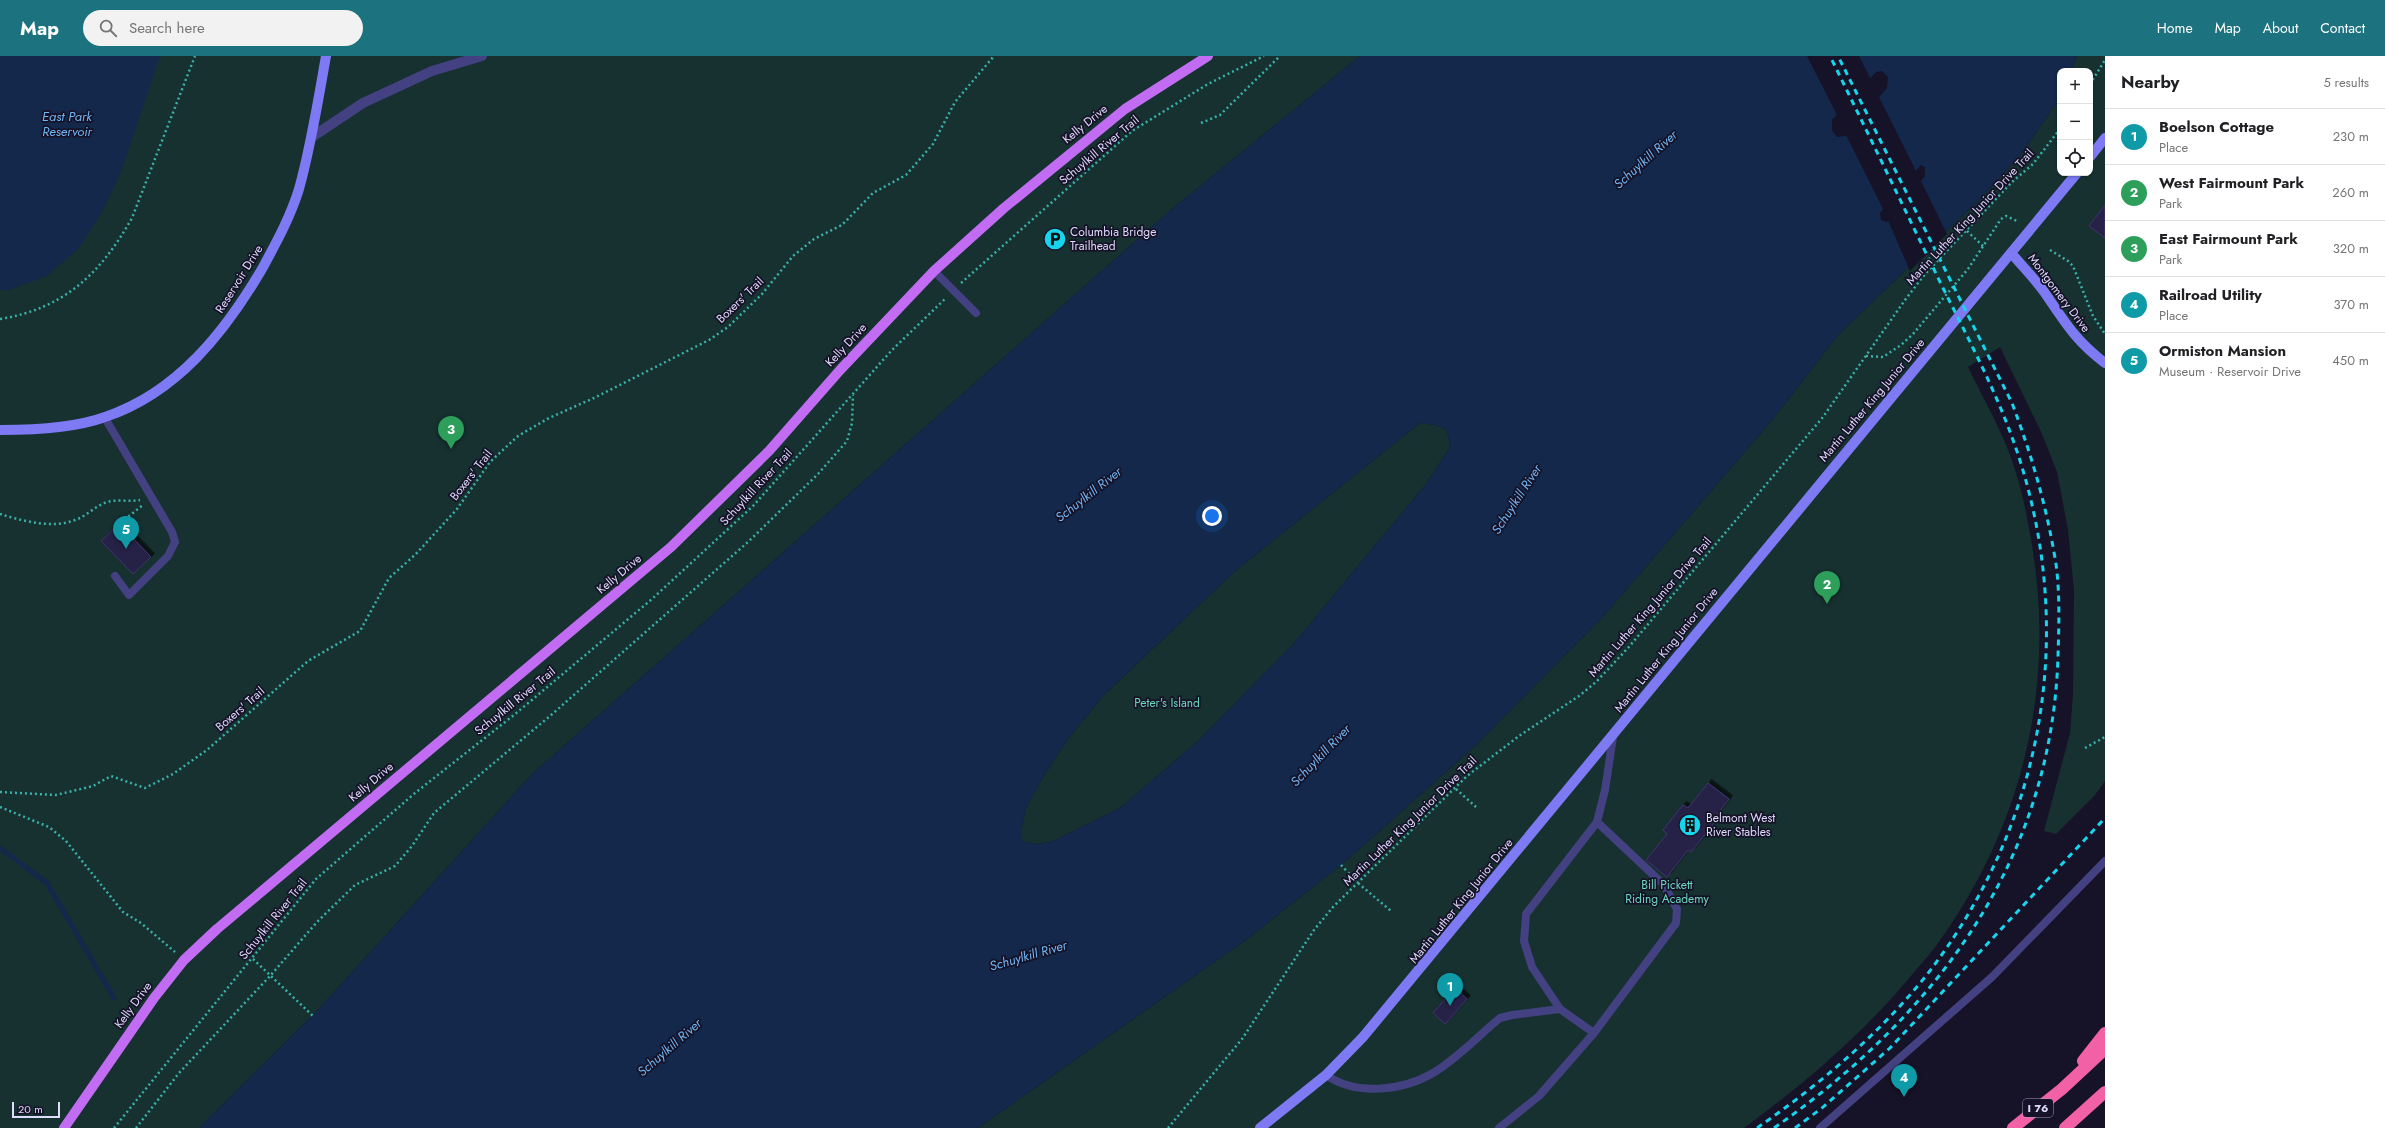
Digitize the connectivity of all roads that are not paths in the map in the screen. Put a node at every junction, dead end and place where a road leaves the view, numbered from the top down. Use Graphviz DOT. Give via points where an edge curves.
graph roads {
  1 [pos="326,56"];
  2 [pos="482,56"];
  3 [pos="1208,56"];
  4 [pos="312,137"];
  5 [pos="2105,138"];
  6 [pos="2093,153"];
  7 [pos="2075,176"];
  8 [pos="2012,254"];
  9 [pos="934,271"];
  10 [pos="976,314"];
  11 [pos="2105,363"];
  12 [pos="105,418"];
  13 [pos="0,430"];
  14 [pos="115,576"];
  15 [pos="1612,736"];
  16 [pos="1596,822"];
  17 [pos="2105,861"];
  18 [pos="1560,1009"];
  19 [pos="1594,1033"];
  20 [pos="2105,1033"];
  21 [pos="2105,1049"];
  22 [pos="1326,1074"];
  23 [pos="2062,1089"];
  24 [pos="2105,1092"];
  25 [pos="64,1128"];
  26 [pos="1260,1128"];
  27 [pos="1499,1128"];
  28 [pos="1820,1128"];
  29 [pos="2014,1128"];
  30 [pos="2065,1128"];
  1 -- 4 [label="main road, Reservoir Drive"];
  2 -- 4 [label="street" via="432,71 363,103"];
  3 -- 9 [label="main road, Kelly Drive" via="1155,88 1098,129"];
  4 -- 12 [label="main road, Reservoir Drive" via="298,190 282,233 240,307 206,350 163,388"];
  5 -- 6 [label="main road"];
  7 -- 8 [label="main road, Martin Luther King Junior Drive"];
  8 -- 11 [label="main road, Montgomery Drive" via="2047,296 2068,328 2082,344"];
  8 -- 15 [label="main road, Martin Luther King Junior Drive"];
  9 -- 10 [label="lane"];
  9 -- 25 [label="main road, Kelly Drive" via="841,368 769,451 671,547 239,910 184,960 154,998"];
  12 -- 13 [label="main road, Reservoir Drive" via="60,426"];
  12 -- 14 [label="lane" via="172,532 174,547 129,595"];
  15 -- 16 [label="lane" via="1605,790"];
  15 -- 22 [label="main road, Martin Luther King Junior Drive" via="1409,984 1363,1037"];
  16 -- 18 [label="lane" via="1526,914 1524,941 1532,967"];
  16 -- 19 [label="lane" via="1664,885 1677,909 1676,924"];
  17 -- 28 [label="lane" via="1992,977"];
  18 -- 19 [label="lane"];
  18 -- 22 [label="lane" via="1500,1018 1433,1073 1405,1084 1377,1088 1356,1087 1334,1080"];
  19 -- 27 [label="lane" via="1539,1096"];
  20 -- 23 [label="highway"];
  21 -- 23 [label="highway, I 76"];
  22 -- 26 [label="main road, Martin Luther King Junior Drive"];
  23 -- 29 [label="highway, I 76"];
  24 -- 30 [label="highway, I 76"];
}
